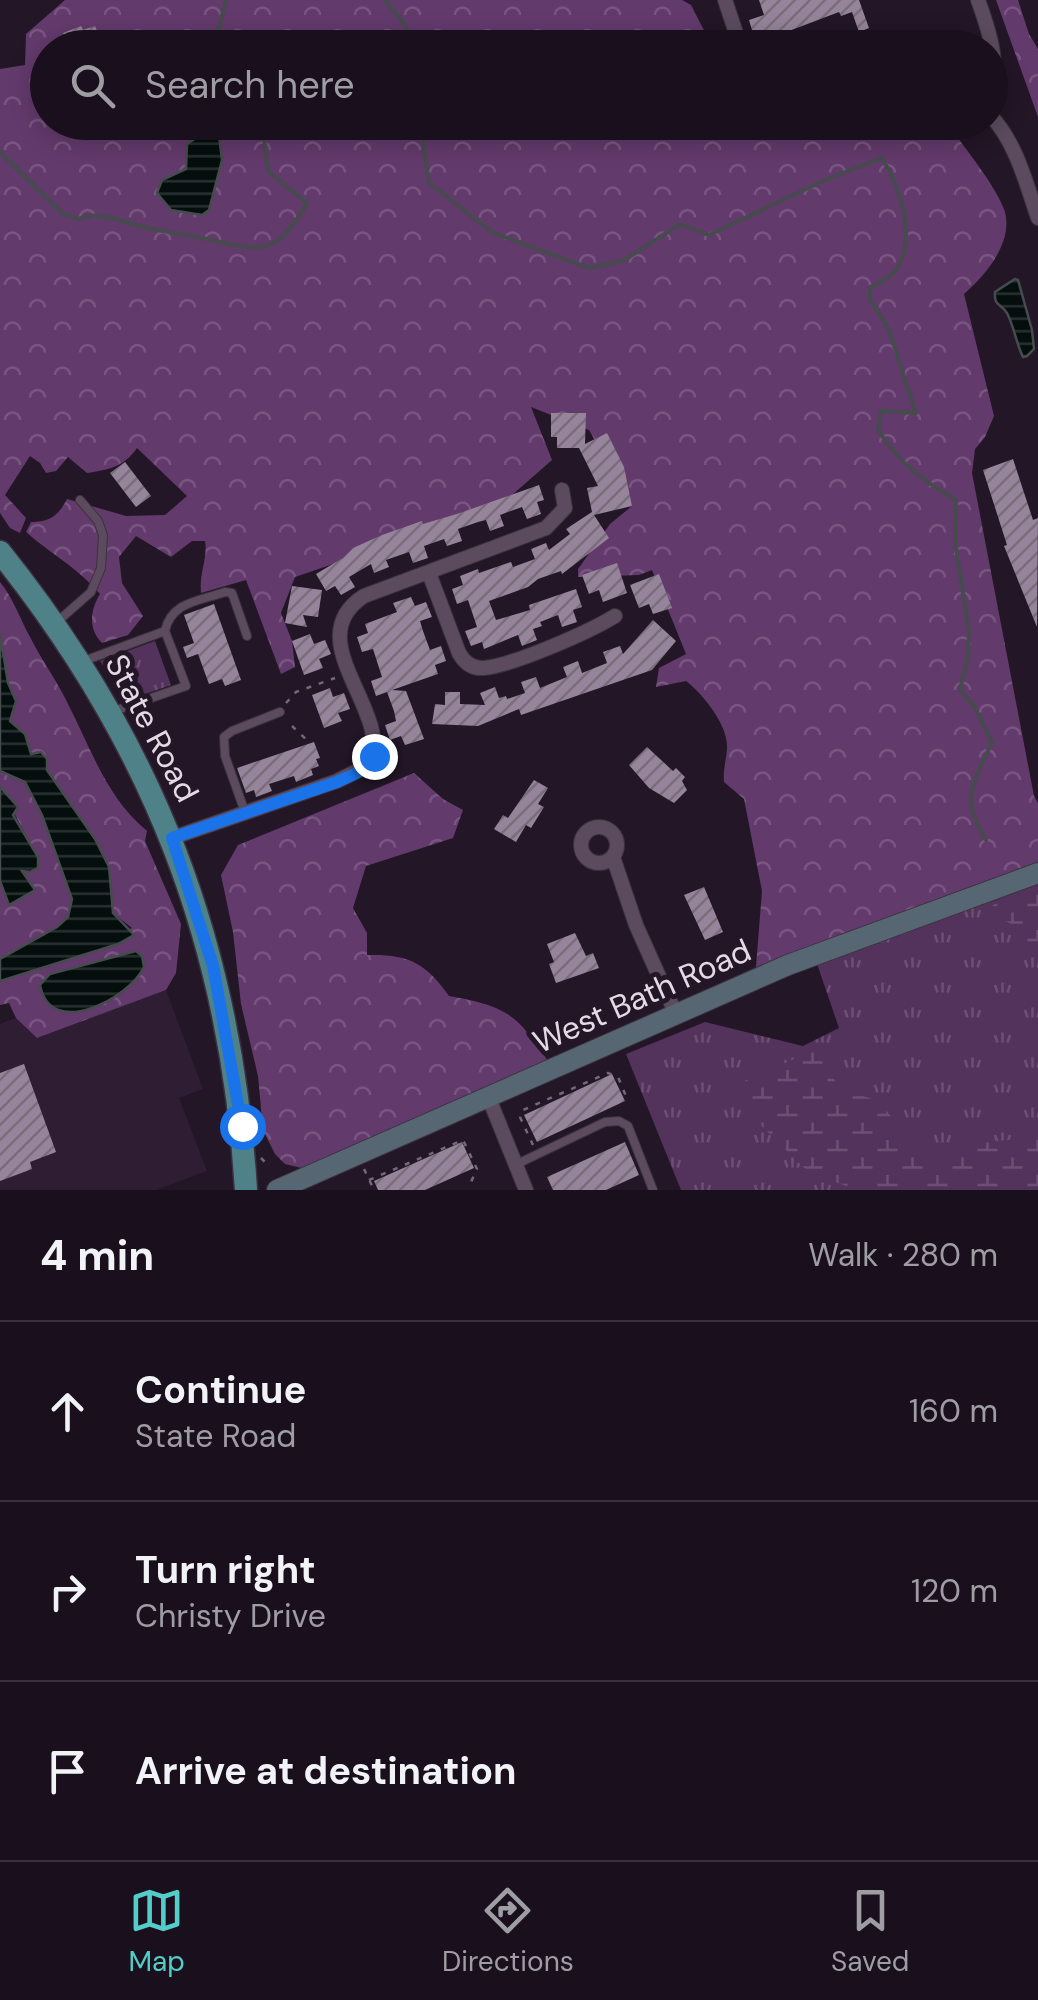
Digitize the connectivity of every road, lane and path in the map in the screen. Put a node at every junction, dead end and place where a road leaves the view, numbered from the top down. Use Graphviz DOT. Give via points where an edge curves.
graph roads {
  1 [pos="725,0"];
  2 [pos="978,0"];
  3 [pos="736,30"];
  4 [pos="989,30"];
  5 [pos="1008,139"];
  6 [pos="1038,218"];
  7 [pos="562,490"];
  8 [pos="80,500"];
  9 [pos="0,552"];
  10 [pos="430,573"];
  11 [pos="615,616"];
  12 [pos="55,624"];
  13 [pos="165,631"];
  14 [pos="247,636"];
  15 [pos="81,662"];
  16 [pos="343,676"];
  17 [pos="282,708"];
  18 [pos="111,712"];
  19 [pos="292,726"];
  20 [pos="311,744"];
  21 [pos="245,813"];
  22 [pos="172,838"];
  23 [pos="613,857"];
  24 [pos="1038,873"];
  25 [pos="676,1012"];
  26 [pos="488,1096"];
  27 [pos="628,1101"];
  28 [pos="537,1154"];
  29 [pos="516,1164"];
  30 [pos="363,1166"];
  31 [pos="273,1176"];
  32 [pos="369,1180"];
  33 [pos="471,1182"];
  34 [pos="246,1190"];
  35 [pos="374,1190"];
  36 [pos="526,1190"];
  37 [pos="653,1190"];
  1 -- 3 [label="street"];
  2 -- 4 [label="street"];
  5 -- 6 [label="street"];
  7 -- 10 [label="street" via="565,508 546,528"];
  8 -- 12 [label="lane" via="103,535 100,568 91,592"];
  9 -- 12 [label="main road, State Road"];
  10 -- 11 [label="street" via="459,653 472,666 524,655"];
  10 -- 21 [label="street" via="364,596 341,628 344,659 375,744 370,765"];
  12 -- 15 [label="main road, State Road"];
  13 -- 14 [label="lane" via="174,610 225,592 232,593"];
  13 -- 15 [label="lane"];
  13 -- 18 [label="lane" via="186,686"];
  15 -- 18 [label="main road, State Road"];
  16 -- 17 [label="path" via="296,692"];
  17 -- 21 [label="lane" via="224,737"];
  18 -- 22 [label="main road, State Road"];
  19 -- 20 [label="path"];
  21 -- 22 [label="street"];
  22 -- 34 [label="main road, State Road" via="223,1010"];
  23 -- 25 [label="street"];
  24 -- 25 [label="street, West Bath Road"];
  25 -- 26 [label="street, West Bath Road"];
  26 -- 29 [label="street"];
  26 -- 31 [label="street, West Bath Road"];
  27 -- 28 [label="path" via="618,1077 608,1072 522,1110"];
  28 -- 29 [label="lane"];
  28 -- 37 [label="lane" via="619,1121 628,1126"];
  29 -- 36 [label="street"];
  30 -- 32 [label="path"];
  32 -- 33 [label="path" via="463,1140 477,1169"];
  32 -- 35 [label="path"];
}
